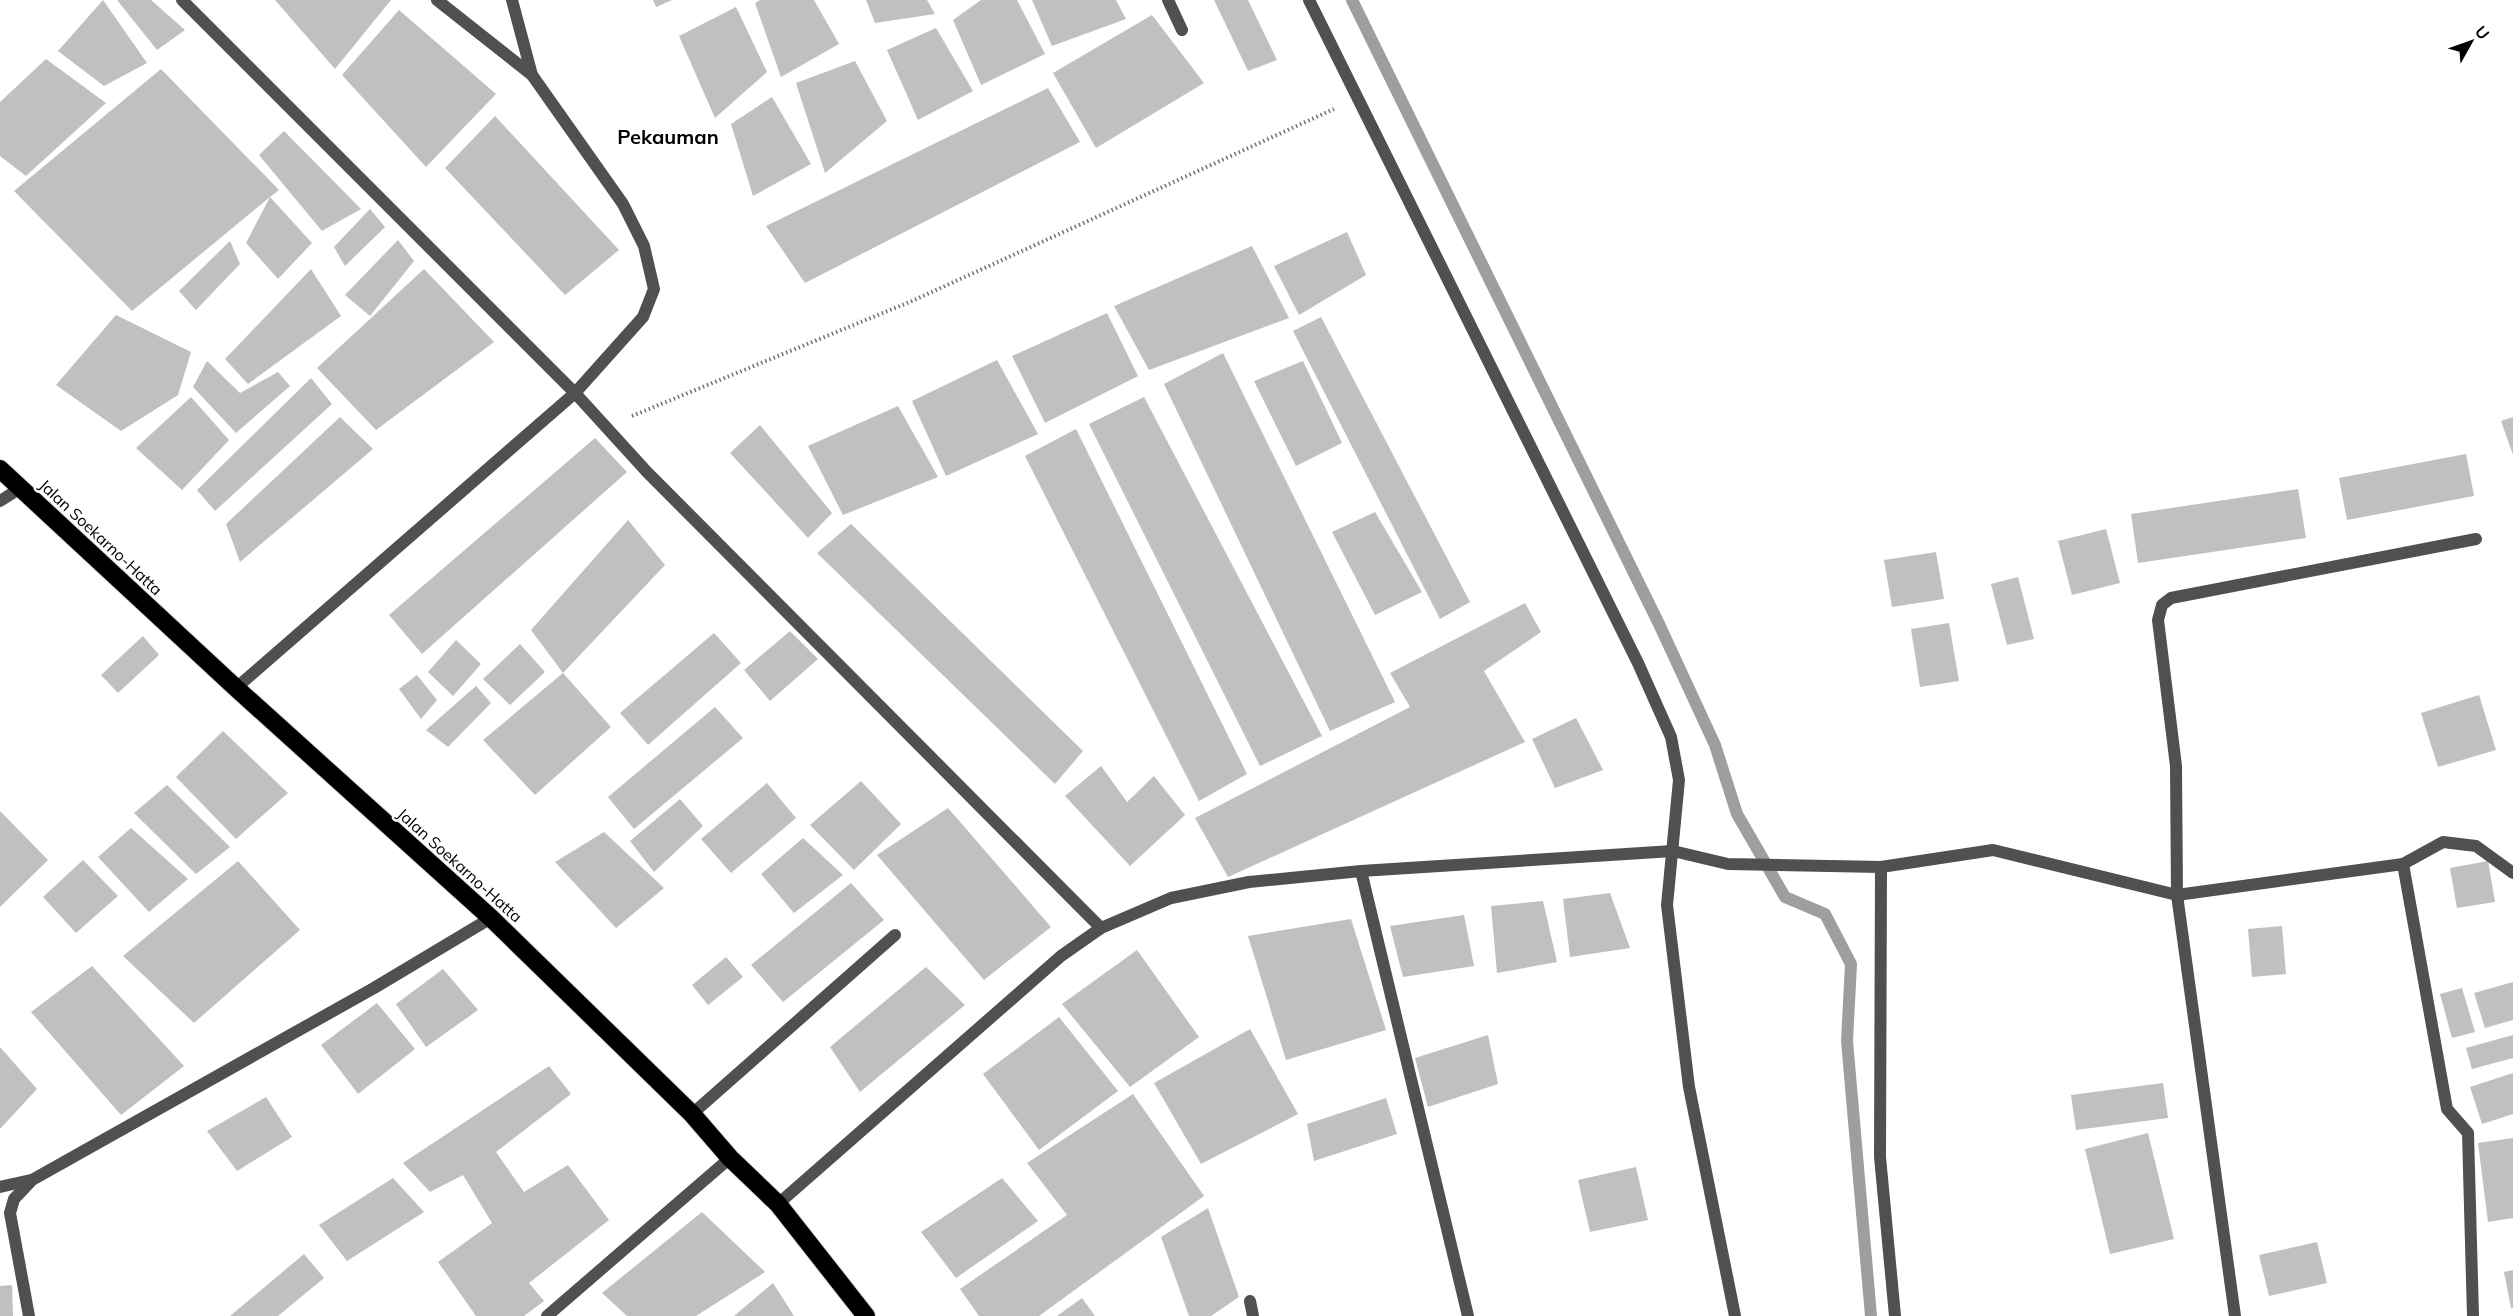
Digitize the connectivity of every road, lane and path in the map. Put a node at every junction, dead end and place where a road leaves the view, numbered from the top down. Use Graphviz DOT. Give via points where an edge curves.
graph roads {
  1 [pos="182,0"];
  2 [pos="437,0"];
  3 [pos="512,0"];
  4 [pos="1168,0"];
  5 [pos="1309,0"];
  6 [pos="1182,30"];
  7 [pos="532,75"];
  8 [pos="1357,98"];
  9 [pos="575,393"];
  10 [pos="606,427"];
  11 [pos="0,469"];
  12 [pos="19,489"];
  13 [pos="0,501"];
  14 [pos="2476,538"];
  15 [pos="236,688"];
  16 [pos="1673,851"];
  17 [pos="2403,864"];
  18 [pos="1881,867"];
  19 [pos="1361,871"];
  20 [pos="2513,873"];
  21 [pos="2177,895"];
  22 [pos="491,918"];
  23 [pos="1101,928"];
  24 [pos="896,935"];
  25 [pos="692,1114"];
  26 [pos="730,1158"];
  27 [pos="32,1180"];
  28 [pos="0,1187"];
  29 [pos="778,1203"];
  30 [pos="1250,1301"];
  31 [pos="29,1316"];
  32 [pos="547,1316"];
  33 [pos="866,1316"];
  34 [pos="1254,1316"];
  35 [pos="1468,1316"];
  36 [pos="1735,1316"];
  37 [pos="1895,1316"];
  38 [pos="2235,1316"];
  39 [pos="2473,1316"];
  1 -- 9 [label="street"];
  2 -- 7 [label="street"];
  3 -- 7 [label="street"];
  4 -- 6 [label="street"];
  5 -- 8 [label="street"];
  7 -- 9 [label="street" via="623,204 644,246 654,289 643,317"];
  8 -- 10 [label="path" via="912,301"];
  8 -- 16 [label="street" via="1638,663 1671,737 1679,780"];
  9 -- 10 [label="street"];
  9 -- 15 [label="street"];
  10 -- 23 [label="street"];
  11 -- 12 [label="highway, Jalan Soekarno-Hatta"];
  12 -- 13 [label="street"];
  12 -- 15 [label="highway, Jalan Soekarno-Hatta"];
  14 -- 21 [label="street" via="2171,598 2162,605 2158,620 2176,766"];
  15 -- 22 [label="highway, Jalan Soekarno-Hatta"];
  16 -- 18 [label="street" via="1728,864"];
  16 -- 19 [label="street"];
  16 -- 36 [label="street" via="1667,905 1689,1087"];
  17 -- 20 [label="street" via="2443,842 2476,846"];
  17 -- 21 [label="street"];
  17 -- 39 [label="street" via="2447,1109 2468,1133"];
  18 -- 21 [label="street" via="1993,850"];
  18 -- 37 [label="street" via="1880,1157"];
  19 -- 23 [label="street" via="1249,882 1171,898"];
  19 -- 35 [label="street"];
  21 -- 38 [label="street"];
  22 -- 25 [label="highway, Jalan Soekarno-Hatta"];
  22 -- 27 [label="street"];
  23 -- 29 [label="street" via="1061,956"];
  24 -- 25 [label="street"];
  25 -- 26 [label="highway, Jalan Soekarno-Hatta"];
  26 -- 29 [label="highway, Jalan Soekarno-Hatta"];
  26 -- 32 [label="street"];
  27 -- 28 [label="street"];
  27 -- 31 [label="street" via="14,1199 10,1213"];
  29 -- 33 [label="highway, Jalan Soekarno-Hatta"];
  30 -- 34 [label="street"];
}
